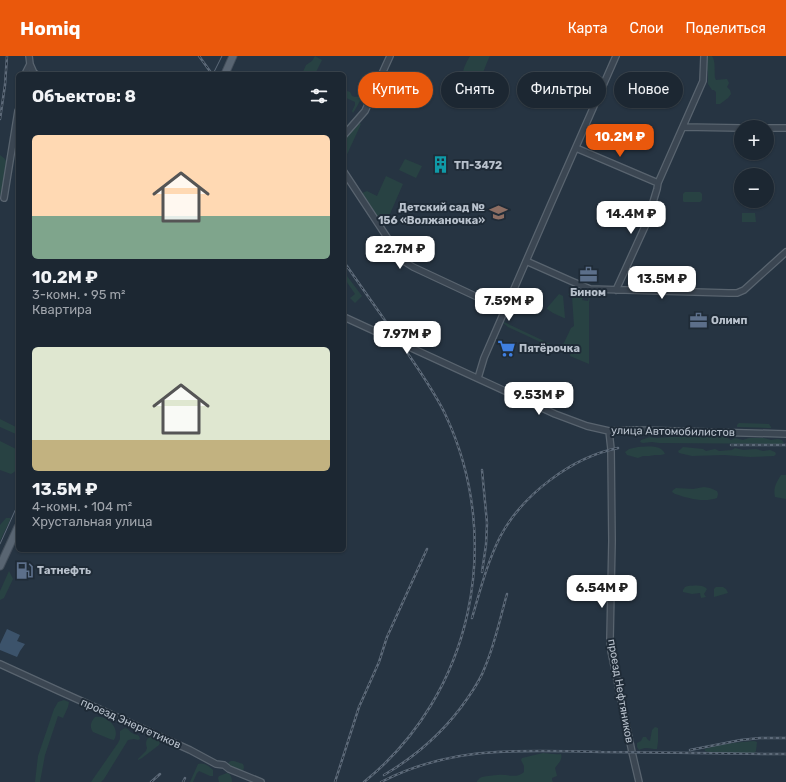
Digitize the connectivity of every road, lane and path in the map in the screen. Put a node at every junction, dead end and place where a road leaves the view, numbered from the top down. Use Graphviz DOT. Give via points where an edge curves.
graph roads {
  1 [pos="29,56"];
  2 [pos="233,56"];
  3 [pos="390,56"];
  4 [pos="616,56"];
  5 [pos="704,56"];
  6 [pos="30,64"];
  7 [pos="26,72"];
  8 [pos="34,72"];
  9 [pos="226,72"];
  10 [pos="16,123"];
  11 [pos="683,127"];
  12 [pos="734,128"];
  13 [pos="774,128"];
  14 [pos="786,128"];
  15 [pos="346,133"];
  16 [pos="576,148"];
  17 [pos="346,175"];
  18 [pos="658,183"];
  19 [pos="4,198"];
  20 [pos="786,252"];
  21 [pos="526,261"];
  22 [pos="616,290"];
  23 [pos="505,310"];
  24 [pos="346,318"];
  25 [pos="478,378"];
  26 [pos="609,431"];
  27 [pos="786,434"];
  28 [pos="16,531"];
  29 [pos="0,566"];
  30 [pos="0,664"];
  31 [pos="260,782"];
  32 [pos="639,782"];
  1 -- 6 [label="street"];
  2 -- 9 [label="main road"];
  3 -- 15 [label="street" via="365,110"];
  4 -- 16 [label="street"];
  5 -- 11 [label="street" via="703,81"];
  6 -- 7 [label="street"];
  6 -- 8 [label="street"];
  10 -- 19 [label="street"];
  11 -- 12 [label="street"];
  11 -- 18 [label="street"];
  13 -- 14 [label="street"];
  16 -- 18 [label="street"];
  16 -- 21 [label="street"];
  17 -- 23 [label="street" via="402,260"];
  18 -- 22 [label="street" via="647,222"];
  20 -- 22 [label="street" via="744,290 737,293"];
  21 -- 22 [label="street" via="590,289"];
  21 -- 23 [label="street"];
  23 -- 25 [label="street"];
  24 -- 25 [label="street, улица Автомобилистов"];
  25 -- 26 [label="street, улица Автомобилистов" via="570,420"];
  26 -- 27 [label="street, улица Автомобилистов"];
  26 -- 32 [label="street, проезд Нефтяников" via="611,651"];
  28 -- 29 [label="main road"];
  30 -- 31 [label="street, проезд Энергетиков"];
}
